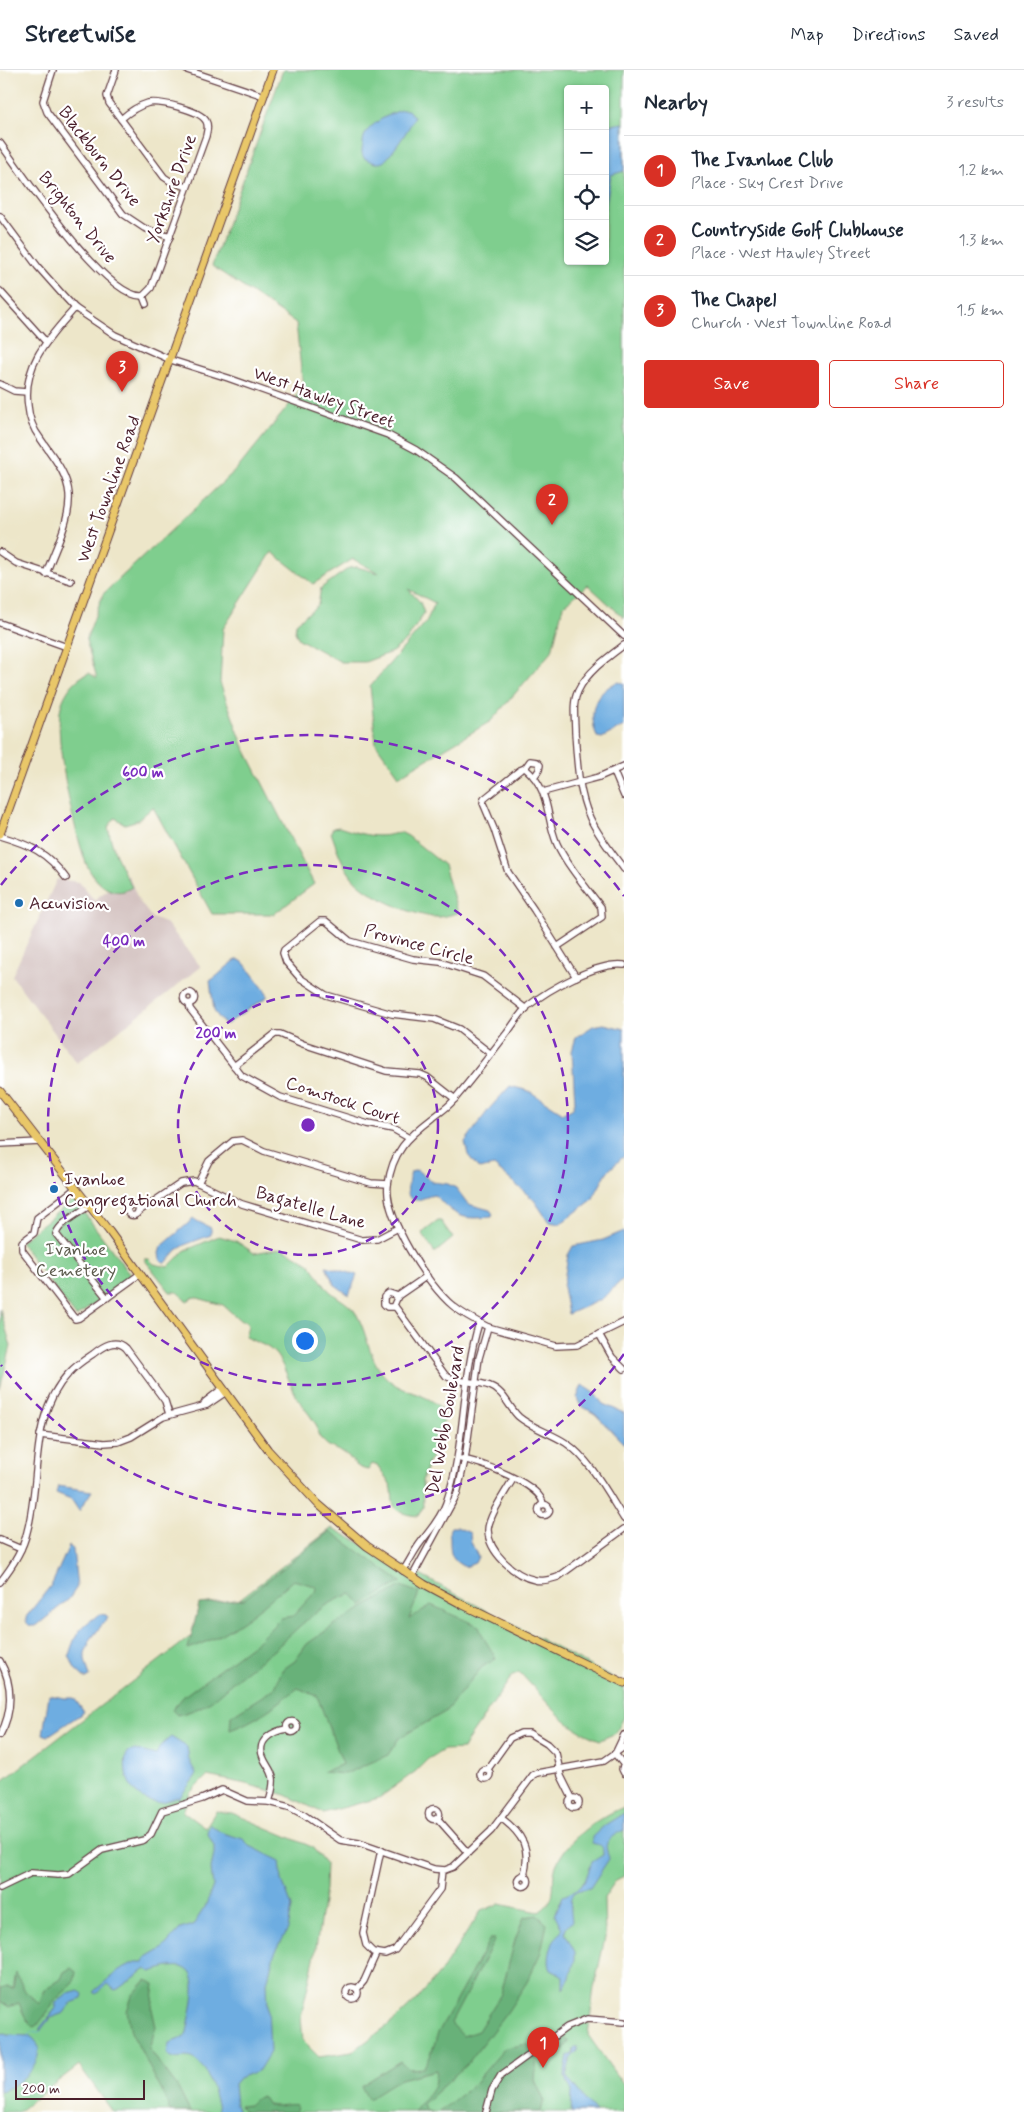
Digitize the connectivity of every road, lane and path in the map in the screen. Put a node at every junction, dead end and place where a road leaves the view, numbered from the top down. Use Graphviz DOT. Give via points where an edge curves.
graph roads {
  1 [pos="53,70"];
  2 [pos="116,70"];
  3 [pos="187,70"];
  4 [pos="273,70"];
  5 [pos="264,96"];
  6 [pos="121,119"];
  7 [pos="0,143"];
  8 [pos="187,187"];
  9 [pos="0,216"];
  10 [pos="170,237"];
  11 [pos="0,291"];
  12 [pos="143,296"];
  13 [pos="146,304"];
  14 [pos="75,308"];
  15 [pos="46,342"];
  16 [pos="171,360"];
  17 [pos="0,384"];
  18 [pos="26,392"];
  19 [pos="0,552"];
  20 [pos="46,574"];
  21 [pos="71,581"];
  22 [pos="0,623"];
  23 [pos="624,636"];
  24 [pos="624,645"];
  25 [pos="67,647"];
  26 [pos="624,766"];
  27 [pos="525,768"];
  28 [pos="614,772"];
  29 [pos="534,777"];
  30 [pos="580,782"];
  31 [pos="543,792"];
  32 [pos="624,796"];
  33 [pos="0,835"];
  34 [pos="624,869"];
  35 [pos="66,878"];
  36 [pos="557,948"];
  37 [pos="624,965"];
  38 [pos="576,978"];
  39 [pos="189,1004"];
  40 [pos="526,1009"];
  41 [pos="490,1054"];
  42 [pos="234,1066"];
  43 [pos="0,1091"];
  44 [pos="455,1099"];
  45 [pos="409,1138"];
  46 [pos="40,1142"];
  47 [pos="0,1144"];
  48 [pos="198,1183"];
  49 [pos="388,1184"];
  50 [pos="76,1188"];
  51 [pos="90,1205"];
  52 [pos="138,1212"];
  53 [pos="398,1228"];
  54 [pos="140,1274"];
  55 [pos="427,1276"];
  56 [pos="398,1296"];
  57 [pos="107,1298"];
  58 [pos="395,1307"];
  59 [pos="624,1322"];
  60 [pos="479,1323"];
  61 [pos="488,1328"];
  62 [pos="599,1334"];
  63 [pos="624,1369"];
  64 [pos="467,1382"];
  65 [pos="475,1383"];
  66 [pos="224,1390"];
  67 [pos="169,1414"];
  68 [pos="40,1435"];
  69 [pos="456,1459"];
  70 [pos="465,1460"];
  71 [pos="513,1479"];
  72 [pos="543,1504"];
  73 [pos="623,1514"];
  74 [pos="624,1529"];
  75 [pos="0,1540"];
  76 [pos="21,1549"];
  77 [pos="403,1571"];
  78 [pos="412,1577"];
  79 [pos="0,1582"];
  80 [pos="0,1661"];
  81 [pos="624,1683"];
  82 [pos="287,1729"];
  83 [pos="0,1735"];
  84 [pos="624,1735"];
  85 [pos="624,1746"];
  86 [pos="615,1754"];
  87 [pos="624,1765"];
  88 [pos="488,1769"];
  89 [pos="559,1769"];
  90 [pos="624,1773"];
  91 [pos="572,1798"];
  92 [pos="269,1802"];
  93 [pos="437,1818"];
  94 [pos="501,1818"];
  95 [pos="381,1850"];
  96 [pos="468,1853"];
  97 [pos="442,1870"];
  98 [pos="524,1875"];
  99 [pos="0,1888"];
  100 [pos="376,1954"];
  101 [pos="357,1988"];
  102 [pos="624,2022"];
  103 [pos="486,2112"];
  1 -- 10 [label="street, Blackburn Drive" via="43,101 46,112 123,214 144,228"];
  2 -- 6 [label="street" via="108,100"];
  3 -- 5 [label="street"];
  4 -- 5 [label="main road, West Townline Road"];
  5 -- 16 [label="main road, West Townline Road"];
  6 -- 8 [label="street" via="166,179"];
  6 -- 8 [label="street, Yorkshire Drive" via="141,106 156,102 204,117 208,129"];
  7 -- 12 [label="street, Brighton Drive" via="92,263 133,295"];
  8 -- 10 [label="street, Yorkshire Drive"];
  9 -- 14 [label="street, West Hawley Street" via="44,274"];
  10 -- 12 [label="street, Yorkshire Drive" via="151,288"];
  11 -- 15 [label="street"];
  12 -- 13 [label="street"];
  14 -- 15 [label="street"];
  14 -- 16 [label="street, West Hawley Street" via="115,334"];
  15 -- 18 [label="street" via="33,363"];
  16 -- 23 [label="street, West Hawley Street" via="356,422 416,450 456,478"];
  16 -- 25 [label="main road, West Townline Road"];
  17 -- 18 [label="street" via="14,391"];
  18 -- 20 [label="street" via="31,422 62,470 69,494 67,516"];
  19 -- 20 [label="street" via="16,563"];
  20 -- 21 [label="street"];
  22 -- 25 [label="street"];
  24 -- 30 [label="street" via="596,668 578,690 574,704"];
  25 -- 33 [label="main road, West Townline Road"];
  26 -- 28 [label="street"];
  27 -- 29 [label="street"];
  27 -- 29 [label="street" via="530,761 540,765"];
  27 -- 36 [label="street" via="483,803 508,872"];
  28 -- 30 [label="street"];
  28 -- 32 [label="street"];
  29 -- 31 [label="street"];
  30 -- 31 [label="street"];
  30 -- 34 [label="street" via="589,817"];
  31 -- 36 [label="street" via="563,855 601,907 602,913 602,917"];
  33 -- 35 [label="street" via="40,851 56,864"];
  36 -- 38 [label="street"];
  37 -- 38 [label="street" via="606,966"];
  38 -- 40 [label="street"];
  39 -- 42 [label="street, Comstock Court"];
  40 -- 41 [label="street"];
  40 -- 41 [label="street, Province Circle" via="483,976 440,962 413,959 350,941 326,921 320,921 284,950 286,962 300,978 326,995 392,1014 434,1019 459,1029"];
  41 -- 44 [label="street"];
  42 -- 44 [label="street" via="275,1034 280,1034 386,1071 420,1074"];
  42 -- 45 [label="street, Comstock Court" via="242,1076 280,1097 393,1129"];
  43 -- 46 [label="main road"];
  44 -- 45 [label="street"];
  45 -- 49 [label="street" via="395,1158"];
  46 -- 47 [label="street"];
  46 -- 50 [label="main road"];
  48 -- 49 [label="street" via="209,1161 233,1141 242,1140 264,1151 371,1183"];
  48 -- 52 [label="street" via="181,1183"];
  48 -- 53 [label="street, Bagatelle Lane" via="242,1204 362,1240 377,1239"];
  49 -- 53 [label="street" via="391,1212"];
  50 -- 51 [label="main road"];
  50 -- 57 [label="street" via="37,1218 34,1233 22,1242 21,1248 75,1319"];
  51 -- 54 [label="main road"];
  51 -- 57 [label="street" via="63,1224 56,1234"];
  53 -- 55 [label="street"];
  54 -- 57 [label="street"];
  54 -- 66 [label="main road"];
  55 -- 56 [label="street"];
  55 -- 60 [label="street" via="452,1305"];
  56 -- 58 [label="street"];
  56 -- 58 [label="street" via="389,1293 384,1298 387,1307"];
  58 -- 64 [label="street" via="446,1376"];
  59 -- 62 [label="street"];
  60 -- 61 [label="street"];
  60 -- 64 [label="street, Del Webb Boulevard"];
  61 -- 62 [label="street" via="556,1346 577,1345"];
  61 -- 65 [label="street, Del Webb Boulevard"];
  62 -- 63 [label="street" via="612,1357"];
  64 -- 65 [label="street"];
  64 -- 69 [label="street, Del Webb Boulevard"];
  65 -- 70 [label="street, Del Webb Boulevard"];
  65 -- 73 [label="street" via="492,1386 519,1417 577,1452"];
  66 -- 67 [label="street" via="207,1405"];
  66 -- 77 [label="main road" via="268,1450 318,1504 362,1542"];
  67 -- 68 [label="street" via="128,1439 114,1443"];
  67 -- 68 [label="street" via="165,1401 126,1348 109,1344 76,1366 61,1382 48,1403"];
  68 -- 76 [label="street" via="29,1524"];
  69 -- 70 [label="street"];
  69 -- 77 [label="street, Del Webb Boulevard" via="445,1506"];
  70 -- 71 [label="street" via="477,1462"];
  70 -- 78 [label="street, Del Webb Boulevard" via="456,1494"];
  71 -- 72 [label="street" via="537,1492"];
  71 -- 74 [label="street" via="489,1521 488,1530 491,1544 506,1564 531,1579 558,1577"];
  75 -- 76 [label="street"];
  76 -- 79 [label="street"];
  77 -- 78 [label="main road"];
  78 -- 81 [label="main road" via="463,1606"];
  80 -- 83 [label="street" via="7,1677 10,1702"];
  82 -- 92 [label="street" via="274,1732 263,1744 263,1758 273,1777"];
  84 -- 86 [label="street"];
  85 -- 86 [label="street"];
  86 -- 87 [label="street"];
  86 -- 89 [label="street" via="604,1761"];
  87 -- 90 [label="street"];
  88 -- 89 [label="street" via="510,1738 529,1733 552,1748 557,1755"];
  89 -- 91 [label="street"];
  89 -- 94 [label="street" via="533,1775"];
  92 -- 95 [label="street" via="304,1815 340,1840"];
  92 -- 99 [label="street" via="247,1800 220,1790 162,1811 152,1834 144,1840 102,1850 69,1874 31,1873"];
  93 -- 96 [label="street"];
  94 -- 96 [label="street"];
  94 -- 98 [label="street" via="512,1826 527,1851"];
  95 -- 97 [label="street"];
  95 -- 100 [label="street" via="363,1933 366,1945"];
  96 -- 97 [label="street" via="453,1867"];
  97 -- 100 [label="street" via="440,1889 403,1940 392,1952"];
  100 -- 101 [label="street" via="364,1981"];
  102 -- 103 [label="street" via="588,2019 567,2026 502,2075 492,2090"];
}
